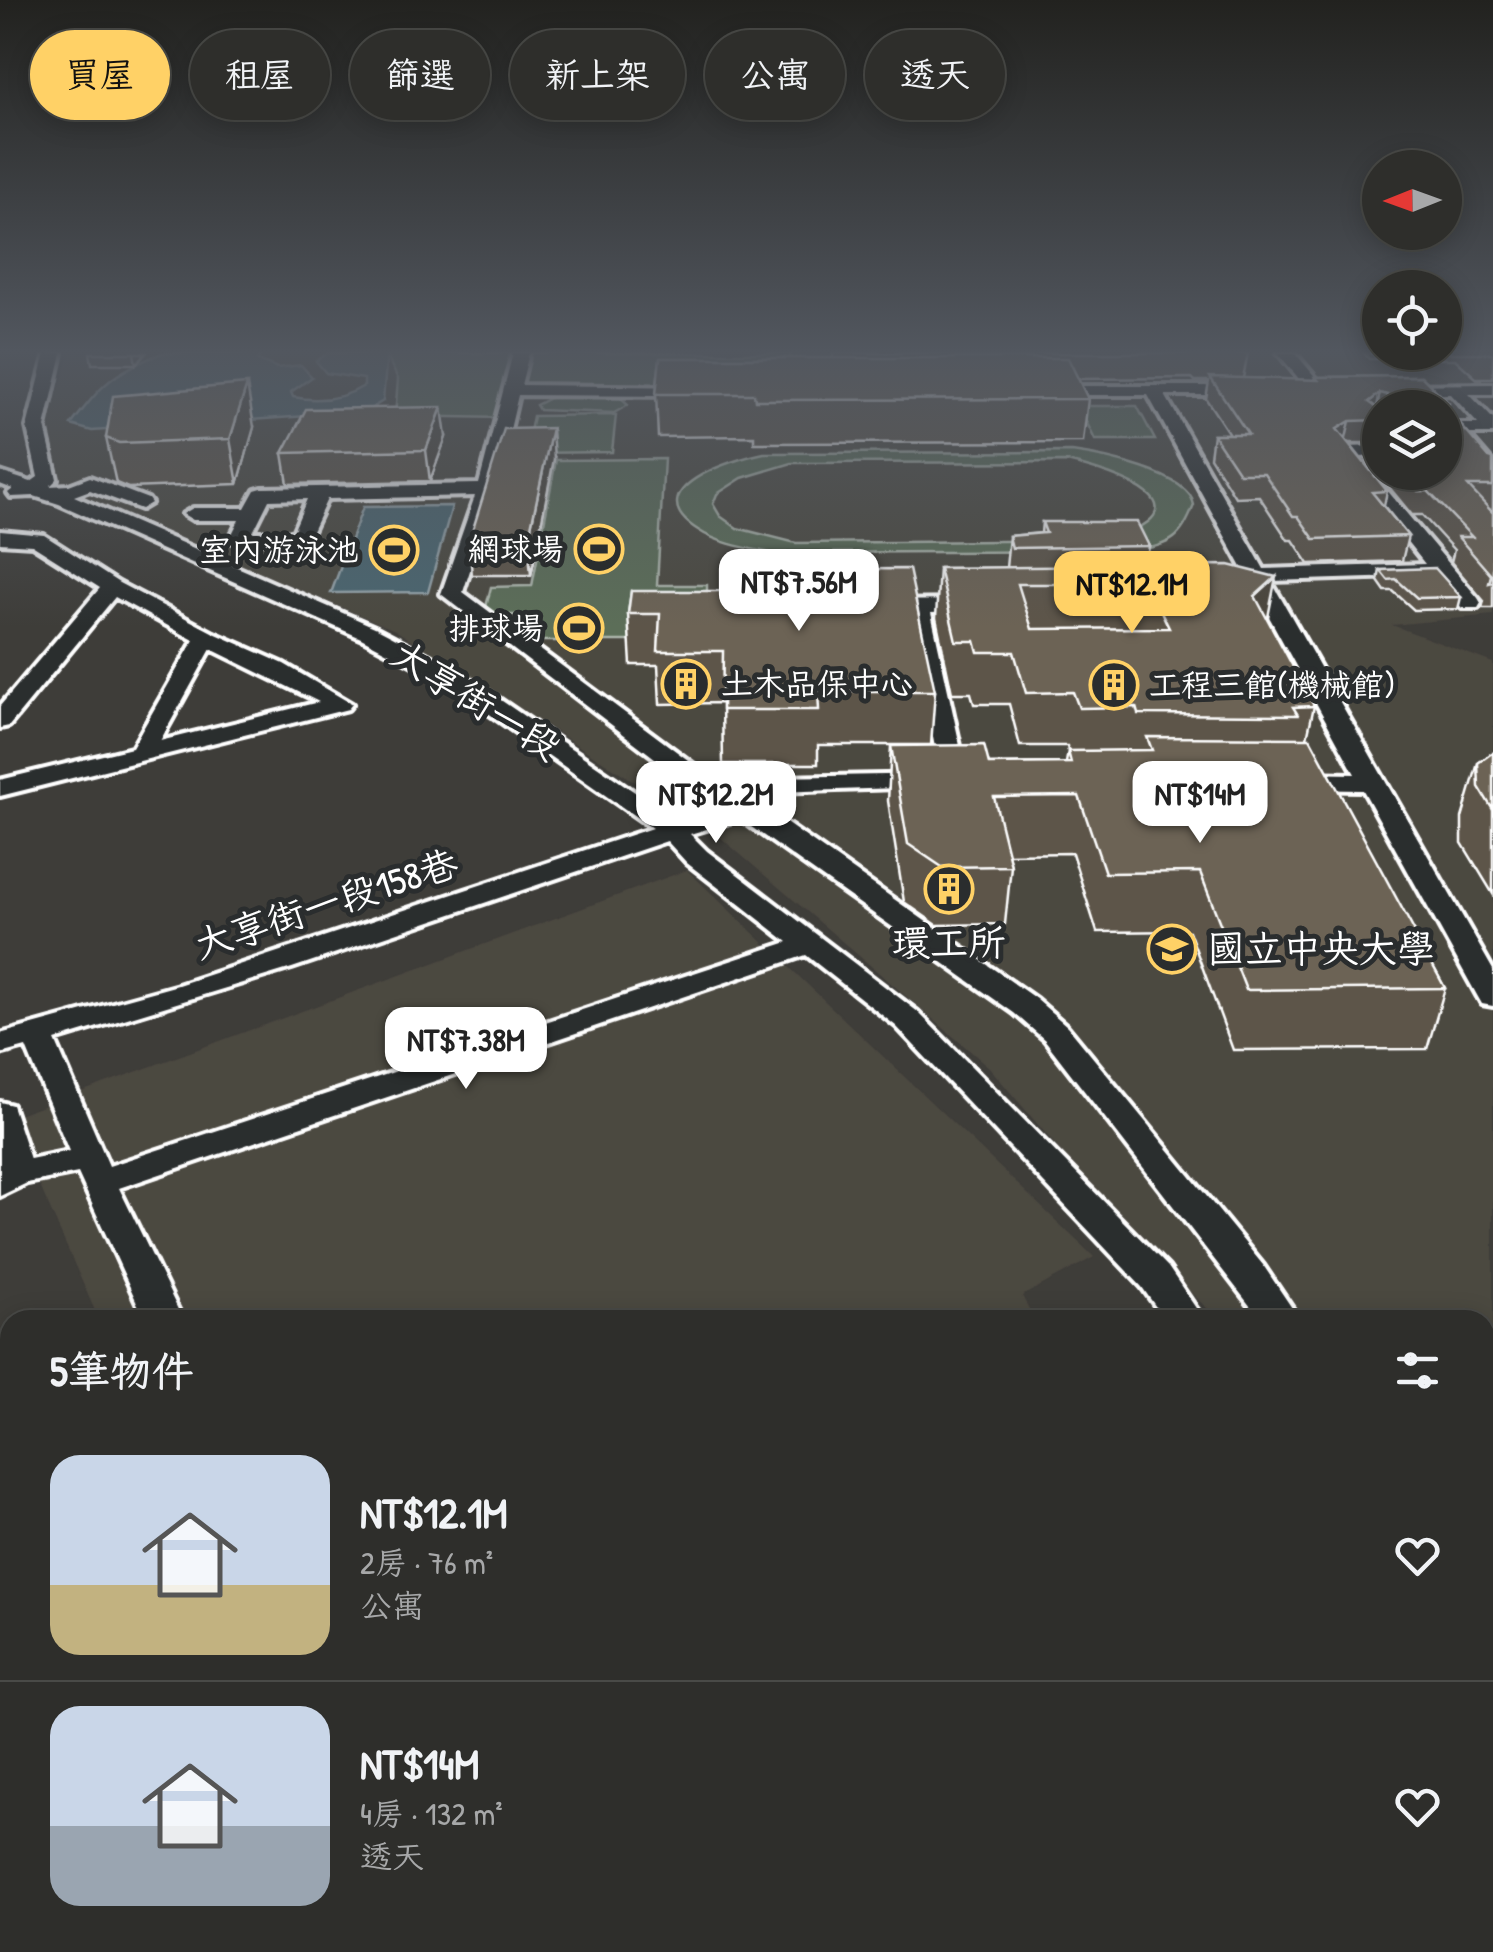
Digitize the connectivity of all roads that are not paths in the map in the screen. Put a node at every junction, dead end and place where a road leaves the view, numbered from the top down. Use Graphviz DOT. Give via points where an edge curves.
graph roads {
  1 [pos="40,444"];
  2 [pos="497,444"];
  3 [pos="1184,444"];
  4 [pos="1467,444"];
  5 [pos="1362,452"];
  6 [pos="1362,473"];
  7 [pos="1493,475"];
  8 [pos="0,478"];
  9 [pos="486,490"];
  10 [pos="1376,490"];
  11 [pos="319,494"];
  12 [pos="46,495"];
  13 [pos="0,497"];
  14 [pos="140,503"];
  15 [pos="193,514"];
  16 [pos="252,514"];
  17 [pos="10,537"];
  18 [pos="0,557"];
  19 [pos="1440,570"];
  20 [pos="1258,575"];
  21 [pos="112,587"];
  22 [pos="1470,603"];
  23 [pos="998,606"];
  24 [pos="919,607"];
  25 [pos="860,608"];
  26 [pos="206,638"];
  27 [pos="0,721"];
  28 [pos="140,756"];
  29 [pos="1272,780"];
  30 [pos="1378,782"];
  31 [pos="0,788"];
  32 [pos="733,797"];
  33 [pos="672,830"];
  34 [pos="813,943"];
  35 [pos="1493,996"];
  36 [pos="37,1035"];
  37 [pos="0,1044"];
  38 [pos="0,1112"];
  39 [pos="94,1171"];
  40 [pos="8,1179"];
  41 [pos="159,1310"];
  42 [pos="1177,1310"];
  43 [pos="1275,1310"];
  1 -- 12 [label="street"];
  2 -- 9 [label="street"];
  3 -- 20 [label="street"];
  4 -- 7 [label="street"];
  5 -- 6 [label="street" via="1345,452"];
  8 -- 12 [label="street, 大享街一段"];
  9 -- 11 [label="street"];
  9 -- 32 [label="street" via="452,594 700,780"];
  10 -- 19 [label="street"];
  11 -- 16 [label="street" via="262,494"];
  11 -- 16 [label="street" via="300,538 240,538"];
  12 -- 13 [label="street"];
  12 -- 14 [label="street" via="90,483"];
  12 -- 17 [label="street" via="34,532"];
  12 -- 33 [label="street, 大享街一段" via="450,675"];
  15 -- 16 [label="street"];
  17 -- 18 [label="street"];
  17 -- 21 [label="street" via="37,538"];
  19 -- 20 [label="street"];
  19 -- 22 [label="street"];
  20 -- 30 [label="street" via="1263,603"];
  21 -- 26 [label="street"];
  21 -- 27 [label="street"];
  23 -- 24 [label="street"];
  24 -- 25 [label="street"];
  24 -- 32 [label="street" via="964,778"];
  26 -- 28 [label="street"];
  26 -- 28 [label="street" via="340,704"];
  28 -- 31 [label="street"];
  29 -- 30 [label="street"];
  30 -- 35 [label="street"];
  32 -- 33 [label="street, 大享街一段158巷"];
  32 -- 43 [label="street" via="1056,1032"];
  33 -- 34 [label="street, 大享街一段" via="697,858"];
  33 -- 36 [label="street, 大享街一段158巷" via="337,946"];
  34 -- 39 [label="street"];
  34 -- 42 [label="street, 大享街一段" via="908,1019 1154,1277"];
  36 -- 37 [label="street, 大享街一段158巷"];
  36 -- 39 [label="street"];
  38 -- 40 [label="street"];
  39 -- 40 [label="street"];
  39 -- 41 [label="street"];
}
